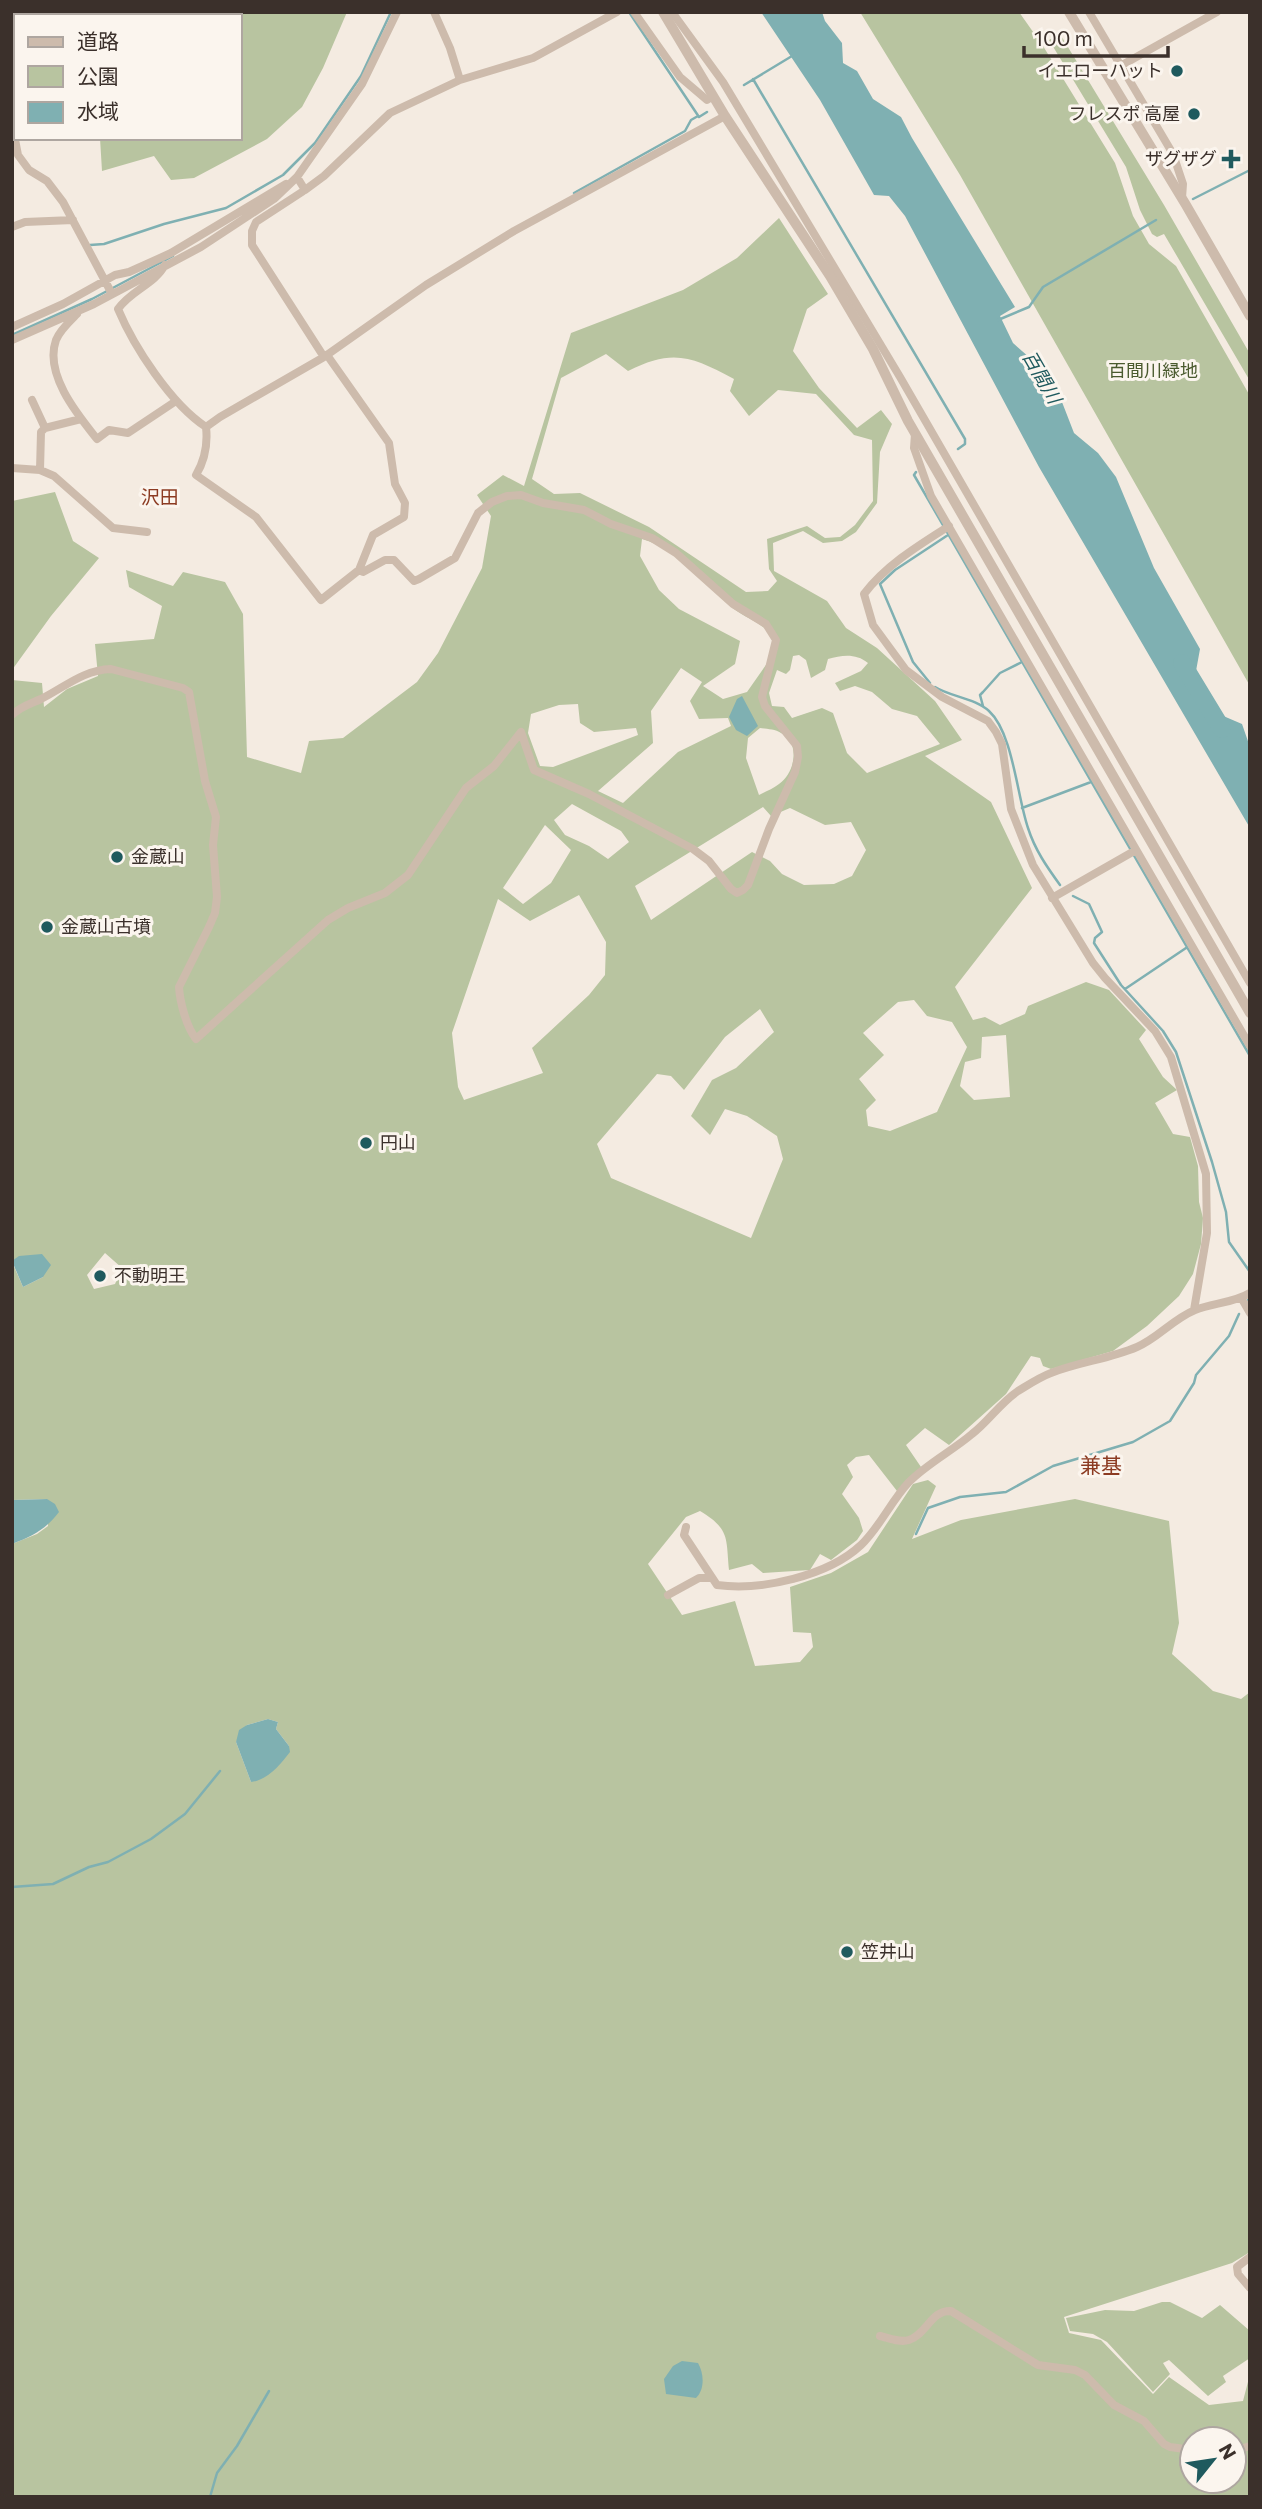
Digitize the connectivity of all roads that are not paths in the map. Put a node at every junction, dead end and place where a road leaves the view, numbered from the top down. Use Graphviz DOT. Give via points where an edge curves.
graph roads {
  1 [pos="397,12"];
  2 [pos="434,12"];
  3 [pos="617,12"];
  4 [pos="634,12"];
  5 [pos="663,12"];
  6 [pos="672,12"];
  7 [pos="1069,12"];
  8 [pos="1089,12"];
  9 [pos="1217,12"];
  10 [pos="1122,65"];
  11 [pos="460,80"];
  12 [pos="713,96"];
  13 [pos="725,116"];
  14 [pos="15,140"];
  15 [pos="297,177"];
  16 [pos="305,190"];
  17 [pos="1182,198"];
  18 [pos="73,220"];
  19 [pos="12,227"];
  20 [pos="165,265"];
  21 [pos="109,288"];
  22 [pos="79,311"];
  23 [pos="1250,316"];
  24 [pos="12,327"];
  25 [pos="12,340"];
  26 [pos="325,356"];
  27 [pos="32,400"];
  28 [pos="176,401"];
  29 [pos="81,419"];
  30 [pos="206,427"];
  31 [pos="45,428"];
  32 [pos="915,434"];
  33 [pos="12,468"];
  34 [pos="40,470"];
  35 [pos="946,528"];
  36 [pos="146,532"];
  37 [pos="359,569"];
  38 [pos="12,715"];
  39 [pos="1133,851"];
  40 [pos="1052,898"];
  41 [pos="1250,983"];
  42 [pos="1250,1013"];
  43 [pos="1250,1046"];
  44 [pos="1246,1296"];
  45 [pos="1194,1310"];
  46 [pos="1250,1313"];
  47 [pos="686,1527"];
  48 [pos="712,1578"];
  49 [pos="668,1595"];
  50 [pos="1250,2257"];
  51 [pos="1250,2288"];
  52 [pos="880,2336"];
  53 [pos="1178,2448"];
  1 -- 15 [label="street" via="362,84"];
  2 -- 11 [label="street"];
  3 -- 11 [label="street" via="533,58"];
  4 -- 12 [label="street" via="680,77 707,100"];
  5 -- 12 [label="street"];
  6 -- 41 [label="street" via="723,82 900,377"];
  7 -- 17 [label="street"];
  8 -- 10 [label="street"];
  9 -- 10 [label="street"];
  10 -- 17 [label="street" via="1173,154 1183,184"];
  11 -- 16 [label="street" via="390,113"];
  12 -- 13 [label="street"];
  13 -- 26 [label="street" via="514,231 426,285"];
  13 -- 32 [label="street" via="830,276"];
  14 -- 18 [label="street" via="18,155 55,190"];
  15 -- 16 [label="street"];
  15 -- 20 [label="street" via="274,199"];
  15 -- 21 [label="street"];
  16 -- 26 [label="street" via="256,222 252,245"];
  17 -- 23 [label="street"];
  18 -- 19 [label="street"];
  18 -- 21 [label="street"];
  20 -- 21 [label="street"];
  20 -- 28 [label="street" via="117,309 128,334"];
  21 -- 22 [label="street"];
  21 -- 24 [label="street"];
  22 -- 25 [label="street"];
  22 -- 29 [label="street" via="57,337 53,352 57,377"];
  26 -- 30 [label="street"];
  26 -- 37 [label="street" via="389,443 394,484 405,503 404,517 373,535"];
  27 -- 31 [label="street"];
  28 -- 29 [label="street" via="128,433 110,430 97,439"];
  28 -- 30 [label="street"];
  29 -- 31 [label="street"];
  30 -- 37 [label="street" via="206,449 196,475 256,517 321,600"];
  31 -- 34 [label="street"];
  32 -- 35 [label="street" via="914,448"];
  32 -- 42 [label="street"];
  33 -- 34 [label="street"];
  34 -- 36 [label="street" via="54,475 113,528"];
  35 -- 39 [label="street"];
  35 -- 40 [label="street" via="879,577 864,600 873,625 906,670 933,691 988,721 996,732 1002,744 1011,809"];
  37 -- 38 [label="street" via="363,572 394,559 414,581 419,579 455,558 478,513 499,499 521,495 572,506 652,538 676,552 733,604 766,624 776,640 762,697 797,746 798,757 743,890 731,889 693,849 534,770 521,732 494,766 461,794 408,875 385,893 328,920 195,1038 179,987 215,913 216,817 189,692 99,669"];
  39 -- 40 [label="street"];
  39 -- 43 [label="street"];
  40 -- 45 [label="street" via="1105,978 1155,1031 1175,1068 1204,1163 1208,1199"];
  44 -- 45 [label="street"];
  44 -- 46 [label="street"];
  45 -- 48 [label="street" via="1139,1346 1050,1373 1019,1391 972,1435 908,1483 862,1544 831,1566 818,1573 742,1586 717,1584"];
  47 -- 48 [label="street" via="684,1535"];
  48 -- 49 [label="street" via="699,1578"];
  50 -- 51 [label="street" via="1237,2267"];
  52 -- 53 [label="street" via="909,2340 922,2333 938,2313 951,2311 1038,2365 1084,2375 1114,2405 1144,2421 1164,2444"];
}
